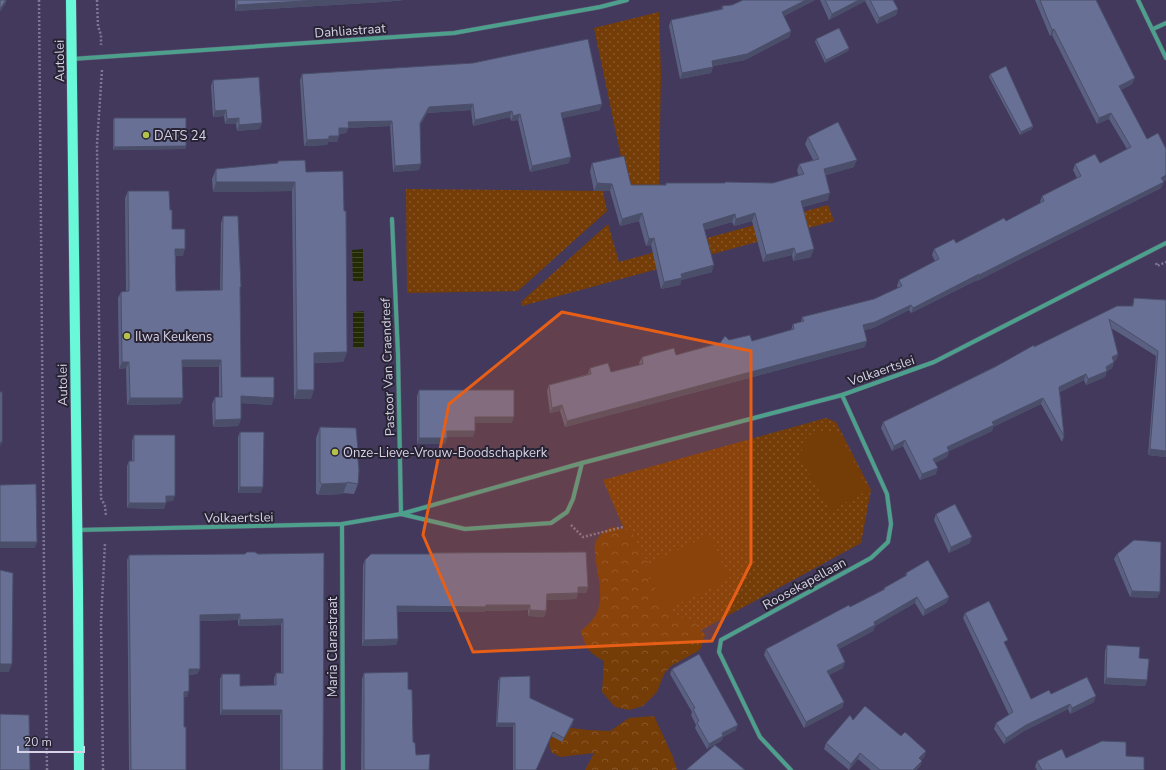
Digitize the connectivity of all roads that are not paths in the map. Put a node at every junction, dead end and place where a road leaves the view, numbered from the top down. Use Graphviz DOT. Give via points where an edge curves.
graph roads {
  1 [pos="71,0"];
  2 [pos="627,0"];
  3 [pos="1138,0"];
  4 [pos="1166,23"];
  5 [pos="1153,30"];
  6 [pos="1166,58"];
  7 [pos="72,59"];
  8 [pos="392,219"];
  9 [pos="1166,243"];
  10 [pos="842,395"];
  11 [pos="582,463"];
  12 [pos="401,514"];
  13 [pos="342,524"];
  14 [pos="77,530"];
  15 [pos="79,770"];
  16 [pos="343,770"];
  17 [pos="791,770"];
  1 -- 7 [label="main road, Autolei"];
  2 -- 7 [label="street, Dahliastraat" via="454,33"];
  3 -- 5 [label="street"];
  4 -- 5 [label="street"];
  5 -- 6 [label="street"];
  7 -- 14 [label="main road, Autolei"];
  8 -- 12 [label="street, Pastoor Van Craendreef"];
  9 -- 10 [label="street, Volkaertslei" via="934,362"];
  10 -- 11 [label="street, Volkaertslei"];
  10 -- 17 [label="street, Roosekapellaan" via="887,494 891,524 888,542 871,558 720,640 719,652 760,737"];
  11 -- 12 [label="street, Volkaertslei"];
  11 -- 12 [label="street, Volkaertslei" via="573,500 567,512 551,523 465,529"];
  12 -- 13 [label="street, Volkaertslei"];
  13 -- 14 [label="street, Volkaertslei"];
  13 -- 16 [label="street, Maria Clarastraat"];
  14 -- 15 [label="main road, Autolei"];
}
